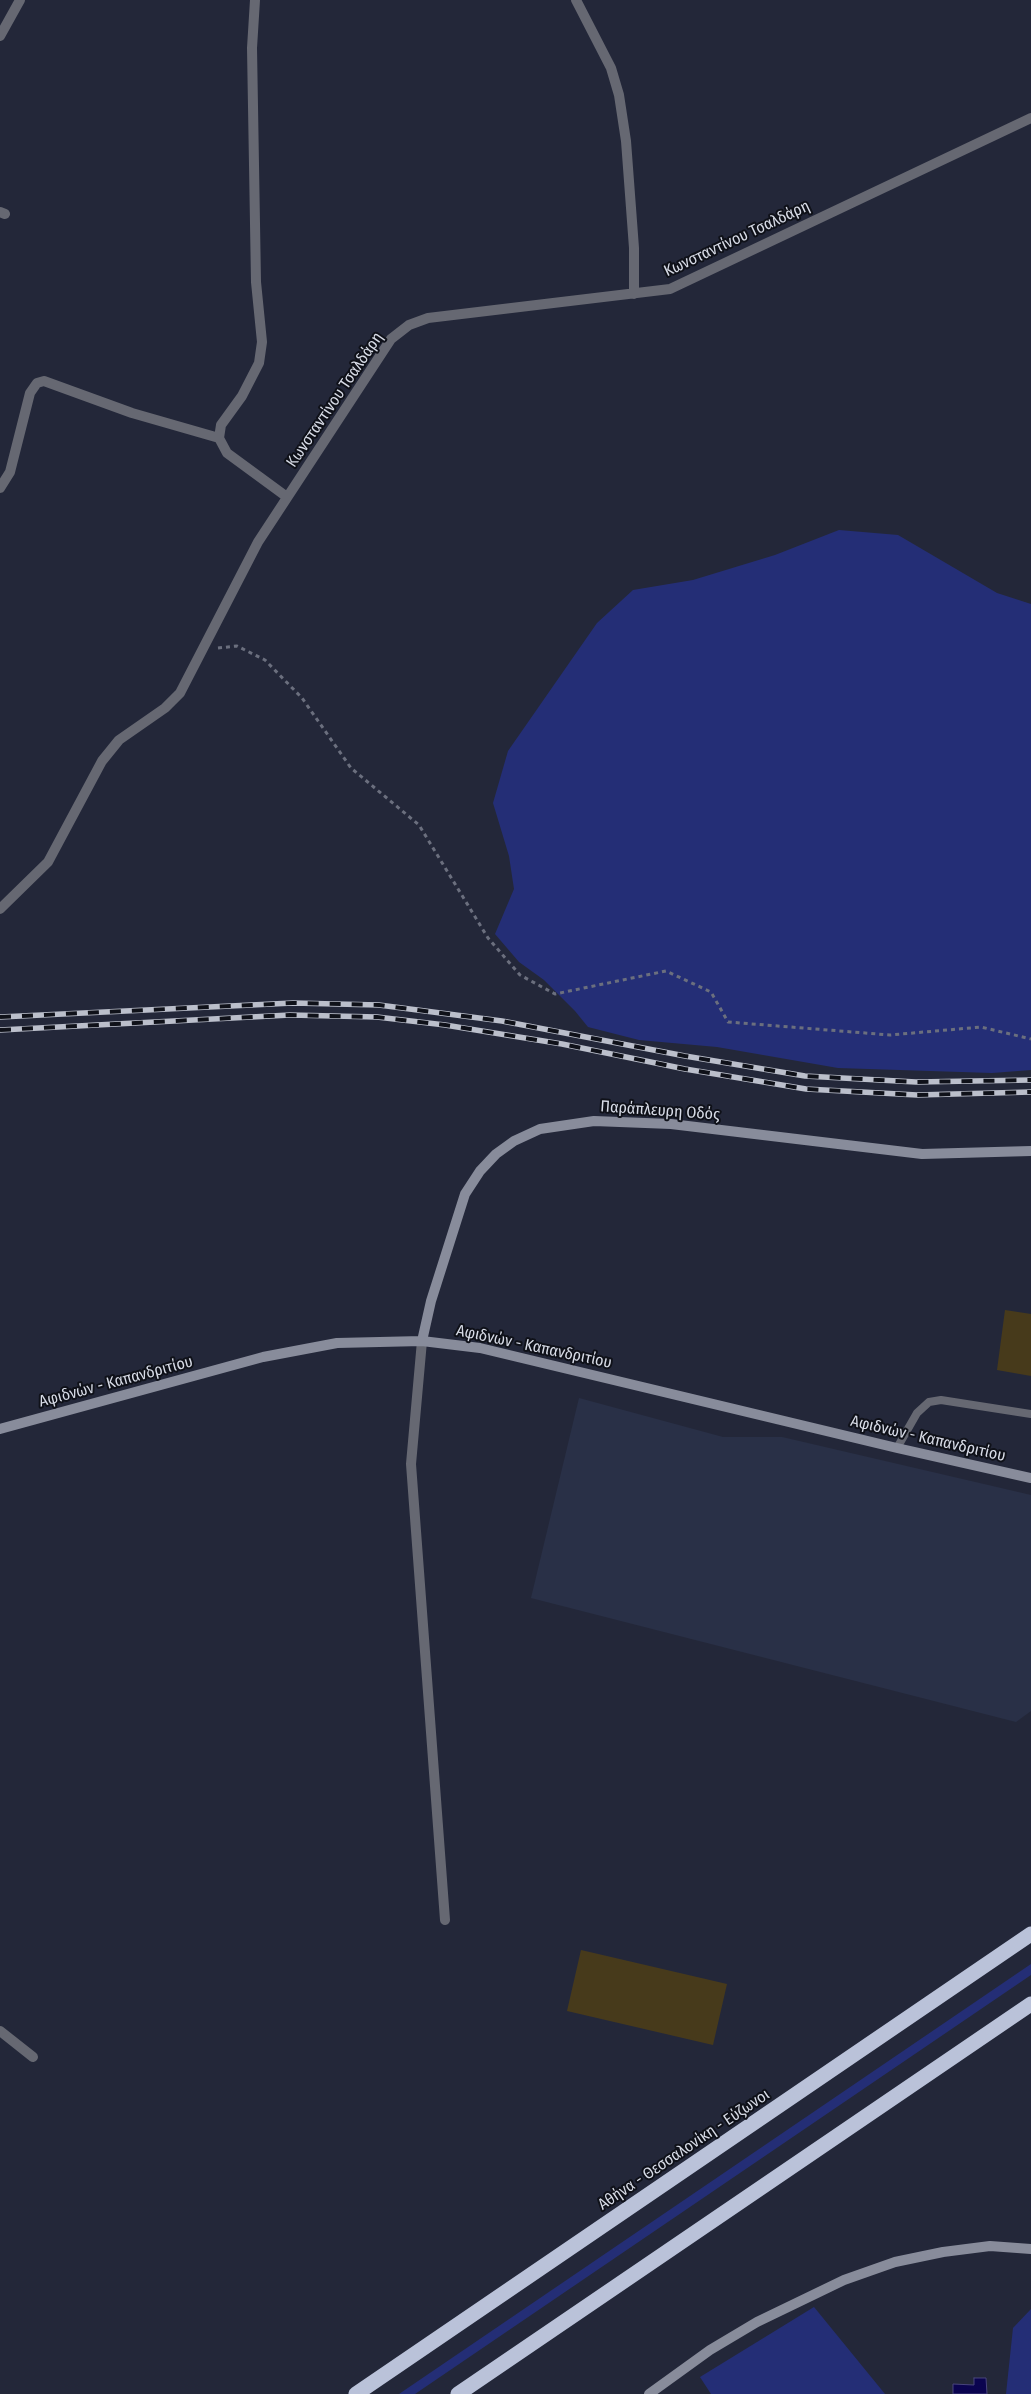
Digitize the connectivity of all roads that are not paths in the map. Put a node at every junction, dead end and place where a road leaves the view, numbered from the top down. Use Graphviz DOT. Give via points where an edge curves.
graph roads {
  1 [pos="20,0"];
  2 [pos="255,0"];
  3 [pos="576,0"];
  4 [pos="0,36"];
  5 [pos="1031,118"];
  6 [pos="634,294"];
  7 [pos="219,438"];
  8 [pos="0,488"];
  9 [pos="287,497"];
  10 [pos="0,909"];
  11 [pos="1031,1151"];
  12 [pos="422,1341"];
  13 [pos="1031,1414"];
  14 [pos="0,1429"];
  15 [pos="897,1448"];
  16 [pos="1031,1478"];
  17 [pos="445,1920"];
  18 [pos="1031,1934"];
  19 [pos="1031,2004"];
  20 [pos="0,2031"];
  21 [pos="33,2058"];
  22 [pos="1031,2250"];
  23 [pos="356,2394"];
  24 [pos="458,2394"];
  25 [pos="649,2394"];
  1 -- 4 [label="street"];
  2 -- 7 [label="street" via="252,48 256,282 262,342 259,364 242,396 220,425"];
  3 -- 6 [label="street" via="611,68 618,95 626,141"];
  5 -- 6 [label="street, Κωνσταντίνου Τσαλδάρη" via="670,289"];
  6 -- 9 [label="street, Κωνσταντίνου Τσαλδάρη" via="428,318 409,325 391,339"];
  7 -- 8 [label="street" via="132,413 44,381 37,383 30,393 10,472"];
  7 -- 9 [label="street" via="227,452"];
  9 -- 10 [label="street, Κωνσταντίνου Τσαλδάρη" via="228,596 180,694 119,740 102,760 48,862"];
  11 -- 12 [label="main road, Παράπλευρη Οδός" via="922,1154 670,1124 594,1121 540,1130 514,1141 496,1154 465,1194"];
  12 -- 14 [label="main road, Αφιδνών - Καπανδριτίου" via="337,1343 263,1357"];
  12 -- 15 [label="main road, Αφιδνών - Καπανδριτίου" via="480,1348"];
  12 -- 17 [label="street" via="411,1464"];
  13 -- 15 [label="lane" via="941,1400 929,1402 917,1413"];
  15 -- 16 [label="main road, Αφιδνών - Καπανδριτίου"];
  18 -- 23 [label="highway, Αθήνα - Θεσσαλονίκη - Εύζωνοι"];
  19 -- 24 [label="highway"];
  20 -- 21 [label="street"];
  22 -- 25 [label="main road" via="990,2246 943,2252 895,2262 844,2280 757,2322 710,2350"];
}
